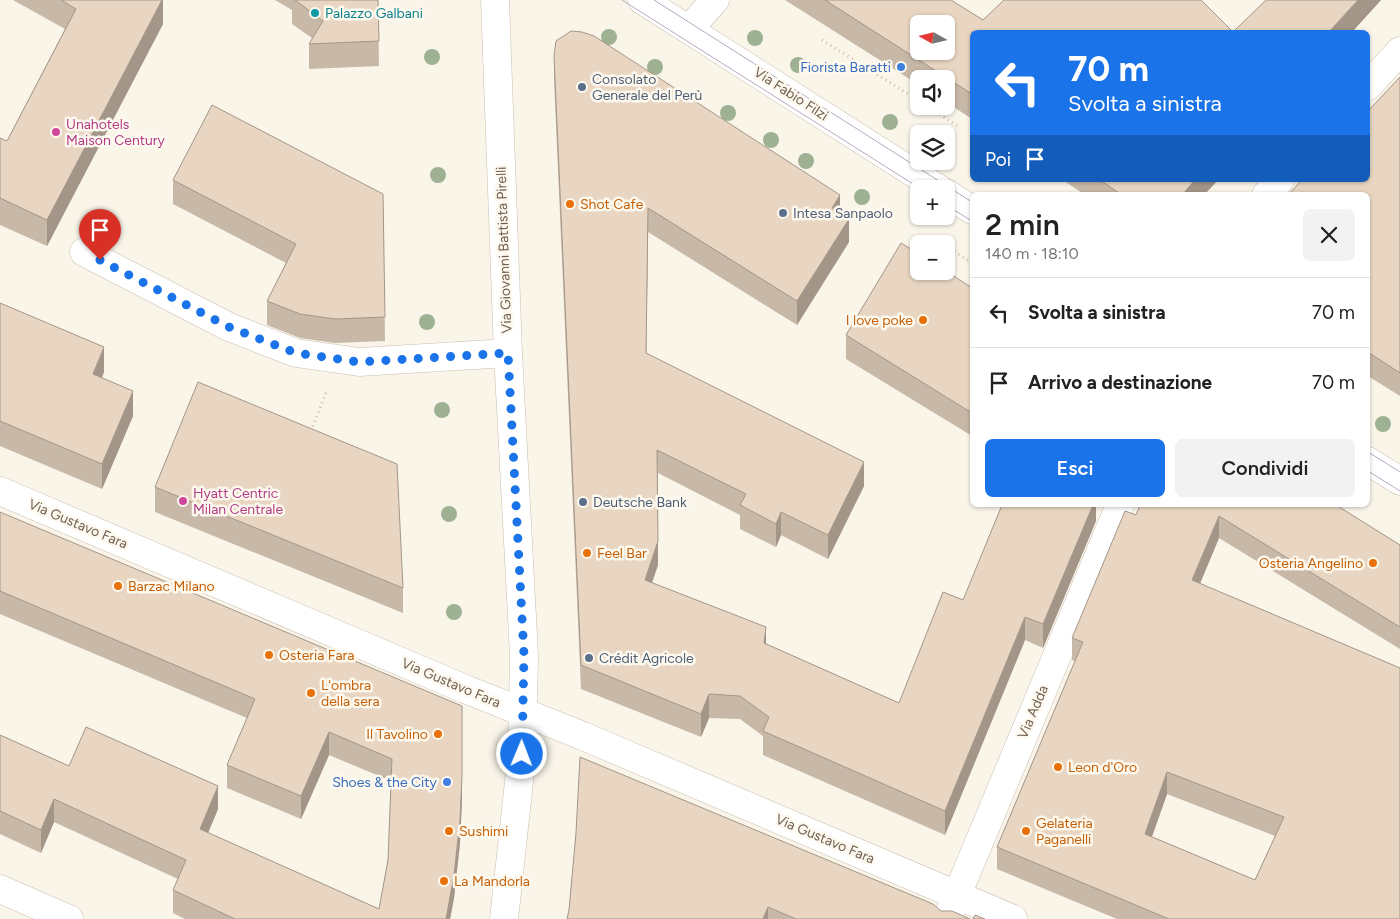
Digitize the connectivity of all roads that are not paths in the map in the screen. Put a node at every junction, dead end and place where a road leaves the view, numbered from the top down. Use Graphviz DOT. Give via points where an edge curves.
graph roads {
  1 [pos="495,0"];
  2 [pos="642,0"];
  3 [pos="715,0"];
  4 [pos="689,29"];
  5 [pos="1400,51"];
  6 [pos="1370,84"];
  7 [pos="925,180"];
  8 [pos="1278,182"];
  9 [pos="1269,192"];
  10 [pos="955,199"];
  11 [pos="970,209"];
  12 [pos="84,252"];
  13 [pos="508,353"];
  14 [pos="1370,462"];
  15 [pos="1400,481"];
  16 [pos="0,491"];
  17 [pos="1119,507"];
  18 [pos="523,713"];
  19 [pos="0,889"];
  20 [pos="952,907"];
  21 [pos="69,919"];
  22 [pos="504,919"];
  23 [pos="1013,919"];
  1 -- 13 [label="street, Via Giovanni Battista Pirelli"];
  2 -- 4 [label="street, Via Fabio Filzi"];
  3 -- 4 [label="street"];
  4 -- 7 [label="street, Via Fabio Filzi"];
  5 -- 6 [label="street"];
  8 -- 9 [label="street"];
  10 -- 11 [label="street"];
  12 -- 13 [label="street" via="229,327 296,353 359,362"];
  13 -- 18 [label="street, Via Giovanni Battista Pirelli" via="524,655"];
  14 -- 15 [label="street"];
  16 -- 18 [label="street, Via Gustavo Fara"];
  17 -- 20 [label="street, Via Adda"];
  18 -- 20 [label="street, Via Gustavo Fara" via="583,736"];
  18 -- 22 [label="street, Via Giovanni Battista Pirelli" via="522,754"];
  19 -- 21 [label="street"];
  20 -- 23 [label="street, Via Gustavo Fara"];
}
